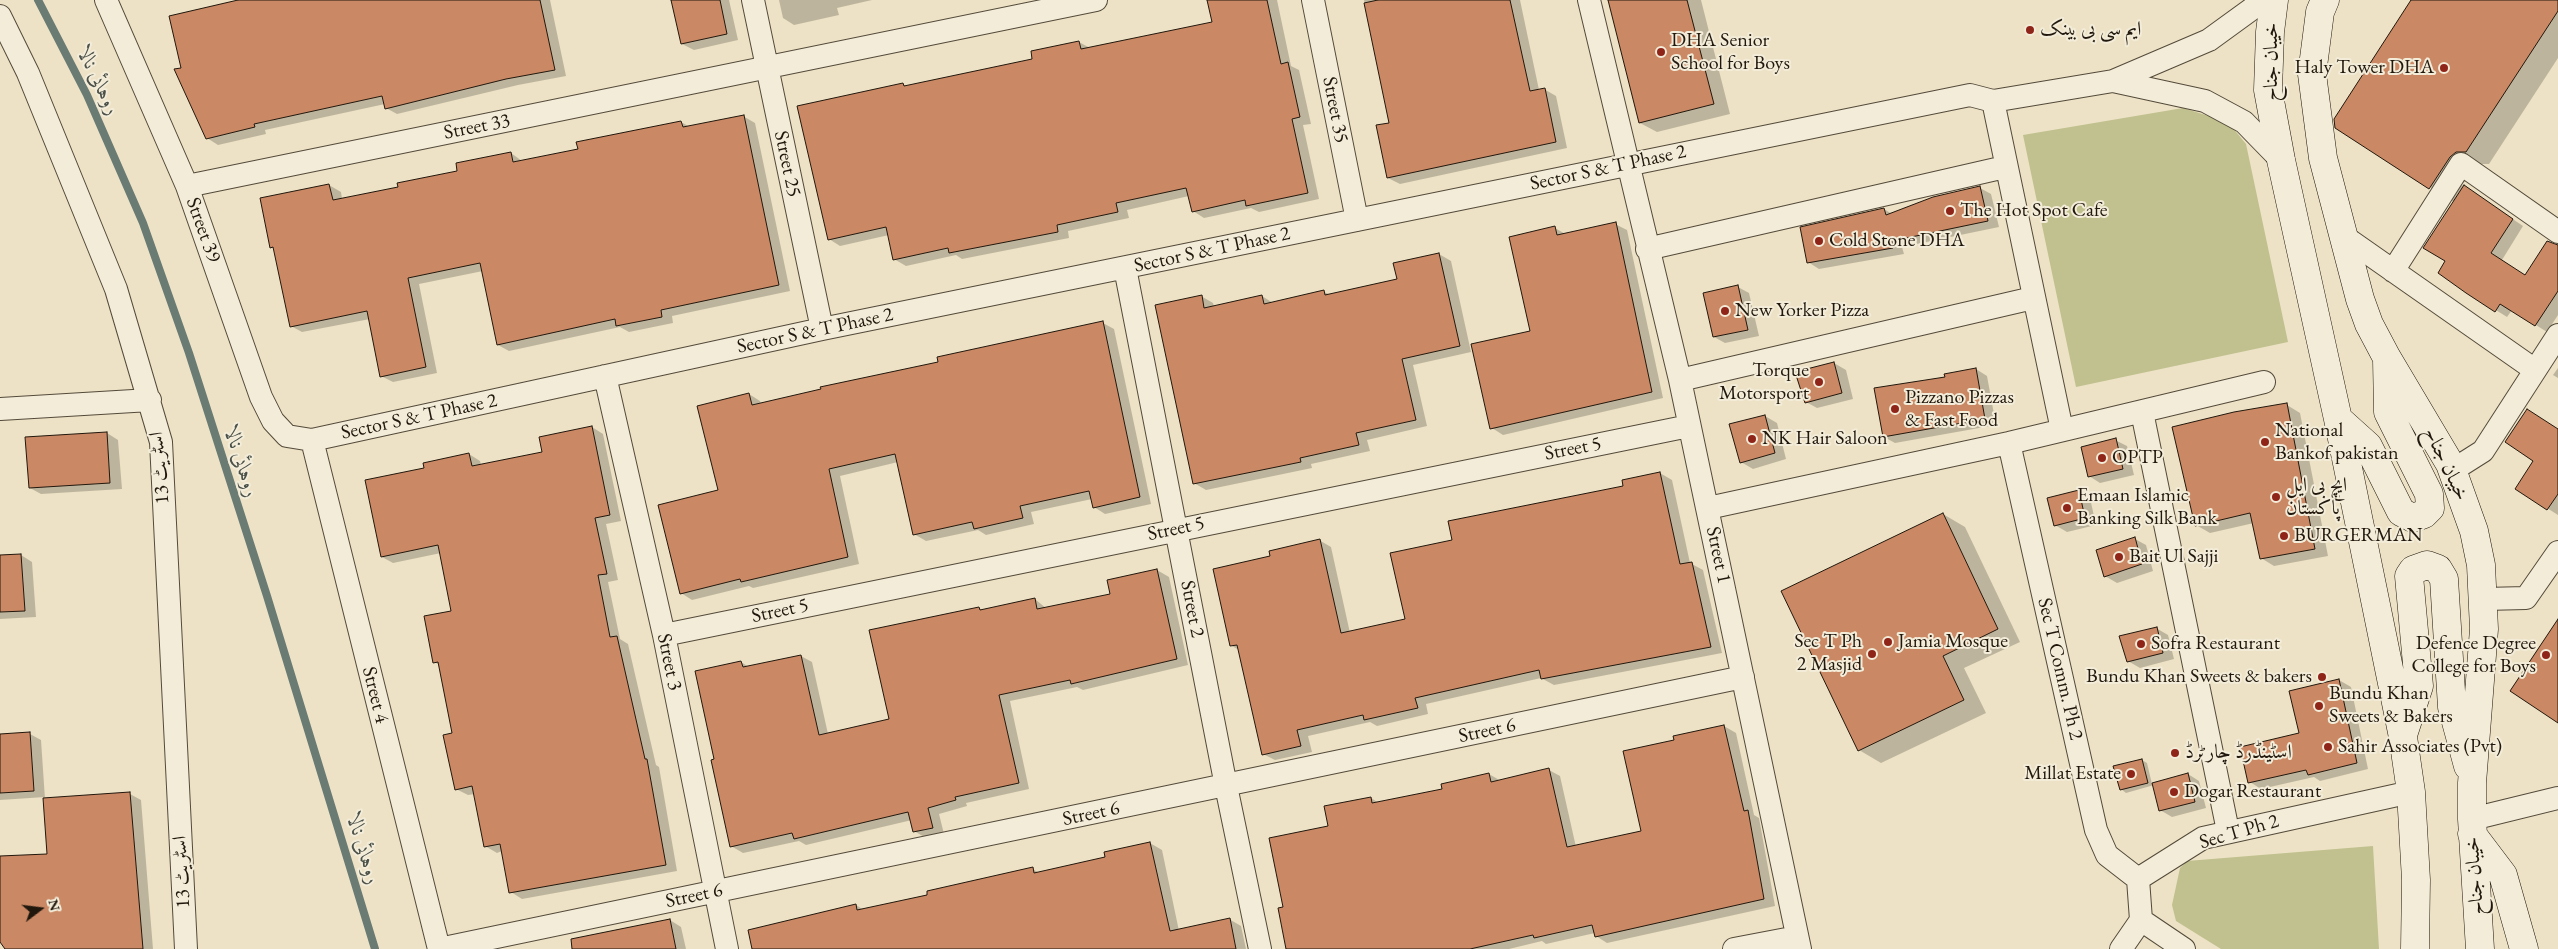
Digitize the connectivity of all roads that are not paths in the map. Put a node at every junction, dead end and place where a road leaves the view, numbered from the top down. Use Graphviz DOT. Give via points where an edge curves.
graph roads {
  1 [pos="106,0"];
  2 [pos="753,0"];
  3 [pos="1096,0"];
  4 [pos="1313,0"];
  5 [pos="1589,0"];
  6 [pos="2264,0"];
  7 [pos="2274,0"];
  8 [pos="2325,0"];
  9 [pos="0,16"];
  10 [pos="766,69"];
  11 [pos="2113,81"];
  12 [pos="1992,101"];
  13 [pos="2281,160"];
  14 [pos="1628,163"];
  15 [pos="2005,166"];
  16 [pos="187,186"];
  17 [pos="1357,220"];
  18 [pos="2558,232"];
  19 [pos="2342,235"];
  20 [pos="1647,249"];
  21 [pos="1125,268"];
  22 [pos="2393,271"];
  23 [pos="2033,298"];
  24 [pos="822,329"];
  25 [pos="2558,335"];
  26 [pos="2387,358"];
  27 [pos="2535,370"];
  28 [pos="605,376"];
  29 [pos="1680,380"];
  30 [pos="2264,382"];
  31 [pos="150,400"];
  32 [pos="0,409"];
  33 [pos="2142,412"];
  34 [pos="2338,419"];
  35 [pos="1689,426"];
  36 [pos="2062,430"];
  37 [pos="312,440"];
  38 [pos="2009,443"];
  39 [pos="2453,470"];
  40 [pos="1708,508"];
  41 [pos="1177,529"];
  42 [pos="2558,552"];
  43 [pos="2484,599"];
  44 [pos="664,635"];
  45 [pos="1742,677"];
  46 [pos="2403,737"];
  47 [pos="2472,783"];
  48 [pos="1226,786"];
  49 [pos="2411,792"];
  50 [pos="2558,798"];
  51 [pos="2472,826"];
  52 [pos="2228,831"];
  53 [pos="2138,879"];
  54 [pos="716,891"];
  55 [pos="2141,920"];
  56 [pos="1798,943"];
  57 [pos="186,949"];
  58 [pos="439,949"];
  59 [pos="727,949"];
  60 [pos="1260,949"];
  61 [pos="1734,949"];
  62 [pos="2122,949"];
  63 [pos="2184,949"];
  64 [pos="2414,949"];
  65 [pos="2480,949"];
  66 [pos="2524,949"];
  1 -- 16 [label="street, Street 39"];
  2 -- 10 [label="street, Street 25"];
  3 -- 10 [label="street, Street 33"];
  4 -- 17 [label="street, Street 35"];
  5 -- 14 [label="street, Street 1"];
  6 -- 11 [label="street, Sector S & T Phase 2" via="2209,40"];
  7 -- 13 [label="main road, خیبان جناح" via="2268,90"];
  8 -- 19 [label="main road, خیبان جناح" via="2320,12 2312,74 2323,158"];
  9 -- 31 [label="street, اسٹریٹ 13" via="28,73 116,290"];
  10 -- 16 [label="street, Street 33"];
  10 -- 24 [label="street, Street 25"];
  11 -- 12 [label="street, Sector S & T Phase 2"];
  11 -- 13 [label="street, Sector S & T Phase 2" via="2205,100 2244,122"];
  12 -- 14 [label="street, Sector S & T Phase 2" via="1970,95"];
  12 -- 15 [label="street"];
  13 -- 34 [label="main road, خیبان جناح"];
  14 -- 17 [label="street, Sector S & T Phase 2"];
  14 -- 20 [label="street, Street 1"];
  15 -- 20 [label="street"];
  15 -- 23 [label="street"];
  16 -- 37 [label="street, Street 39" via="261,397 273,420 287,436"];
  17 -- 21 [label="street, Sector S & T Phase 2"];
  18 -- 22 [label="street" via="2461,164"];
  19 -- 22 [label="street"];
  19 -- 26 [label="main road, خیبان جناح" via="2369,324"];
  20 -- 29 [label="street, Street 1"];
  21 -- 24 [label="street, Sector S & T Phase 2"];
  21 -- 41 [label="street, Street 2"];
  22 -- 27 [label="street"];
  23 -- 29 [label="street"];
  23 -- 36 [label="street"];
  24 -- 28 [label="street, Sector S & T Phase 2"];
  25 -- 27 [label="street"];
  26 -- 34 [label="main road" via="2388,412 2429,494 2430,508 2424,514 2413,518 2401,512 2368,446"];
  26 -- 39 [label="main road, خیبان جناح"];
  27 -- 39 [label="street" via="2483,451"];
  28 -- 37 [label="street, Sector S & T Phase 2"];
  28 -- 44 [label="street, Street 3"];
  29 -- 35 [label="street, Street 1"];
  30 -- 33 [label="street"];
  31 -- 32 [label="street"];
  31 -- 57 [label="street, اسٹریٹ 13" via="161,442"];
  33 -- 36 [label="street"];
  33 -- 52 [label="street"];
  34 -- 46 [label="main road, خیبان جناح"];
  35 -- 40 [label="street, Street 1"];
  35 -- 41 [label="street, Street 5"];
  36 -- 38 [label="street"];
  37 -- 58 [label="street, Street 4"];
  38 -- 40 [label="street"];
  38 -- 53 [label="street, Sec T Comm. Ph 2" via="2096,830 2107,855"];
  39 -- 43 [label="main road, خیبان جناح" via="2474,530"];
  40 -- 45 [label="street, Street 1"];
  41 -- 44 [label="street, Street 5"];
  41 -- 48 [label="street, Street 2"];
  42 -- 43 [label="street" via="2526,598"];
  43 -- 47 [label="main road, خیبان جناح" via="2480,701"];
  44 -- 54 [label="street, Street 3"];
  45 -- 48 [label="street, Street 6"];
  45 -- 56 [label="street, Street 1"];
  46 -- 47 [label="main road" via="2418,686 2409,576 2413,570 2427,565 2438,569 2444,579 2452,707"];
  46 -- 49 [label="main road, خیبان جناح"];
  47 -- 51 [label="main road, خیبان جناح"];
  48 -- 54 [label="street, Street 6"];
  48 -- 60 [label="street, Street 2"];
  49 -- 52 [label="street, Sec T Ph 2"];
  49 -- 64 [label="main road, خیبان جناح" via="2416,880"];
  50 -- 51 [label="street"];
  51 -- 65 [label="main road, خیبان جناح"];
  51 -- 66 [label="main road" via="2503,875"];
  52 -- 53 [label="street, Sec T Ph 2" via="2203,838"];
  53 -- 55 [label="street"];
  54 -- 58 [label="street, Street 6"];
  54 -- 59 [label="street, Street 3"];
  55 -- 62 [label="street"];
  55 -- 63 [label="street"];
  56 -- 61 [label="street"];
}
